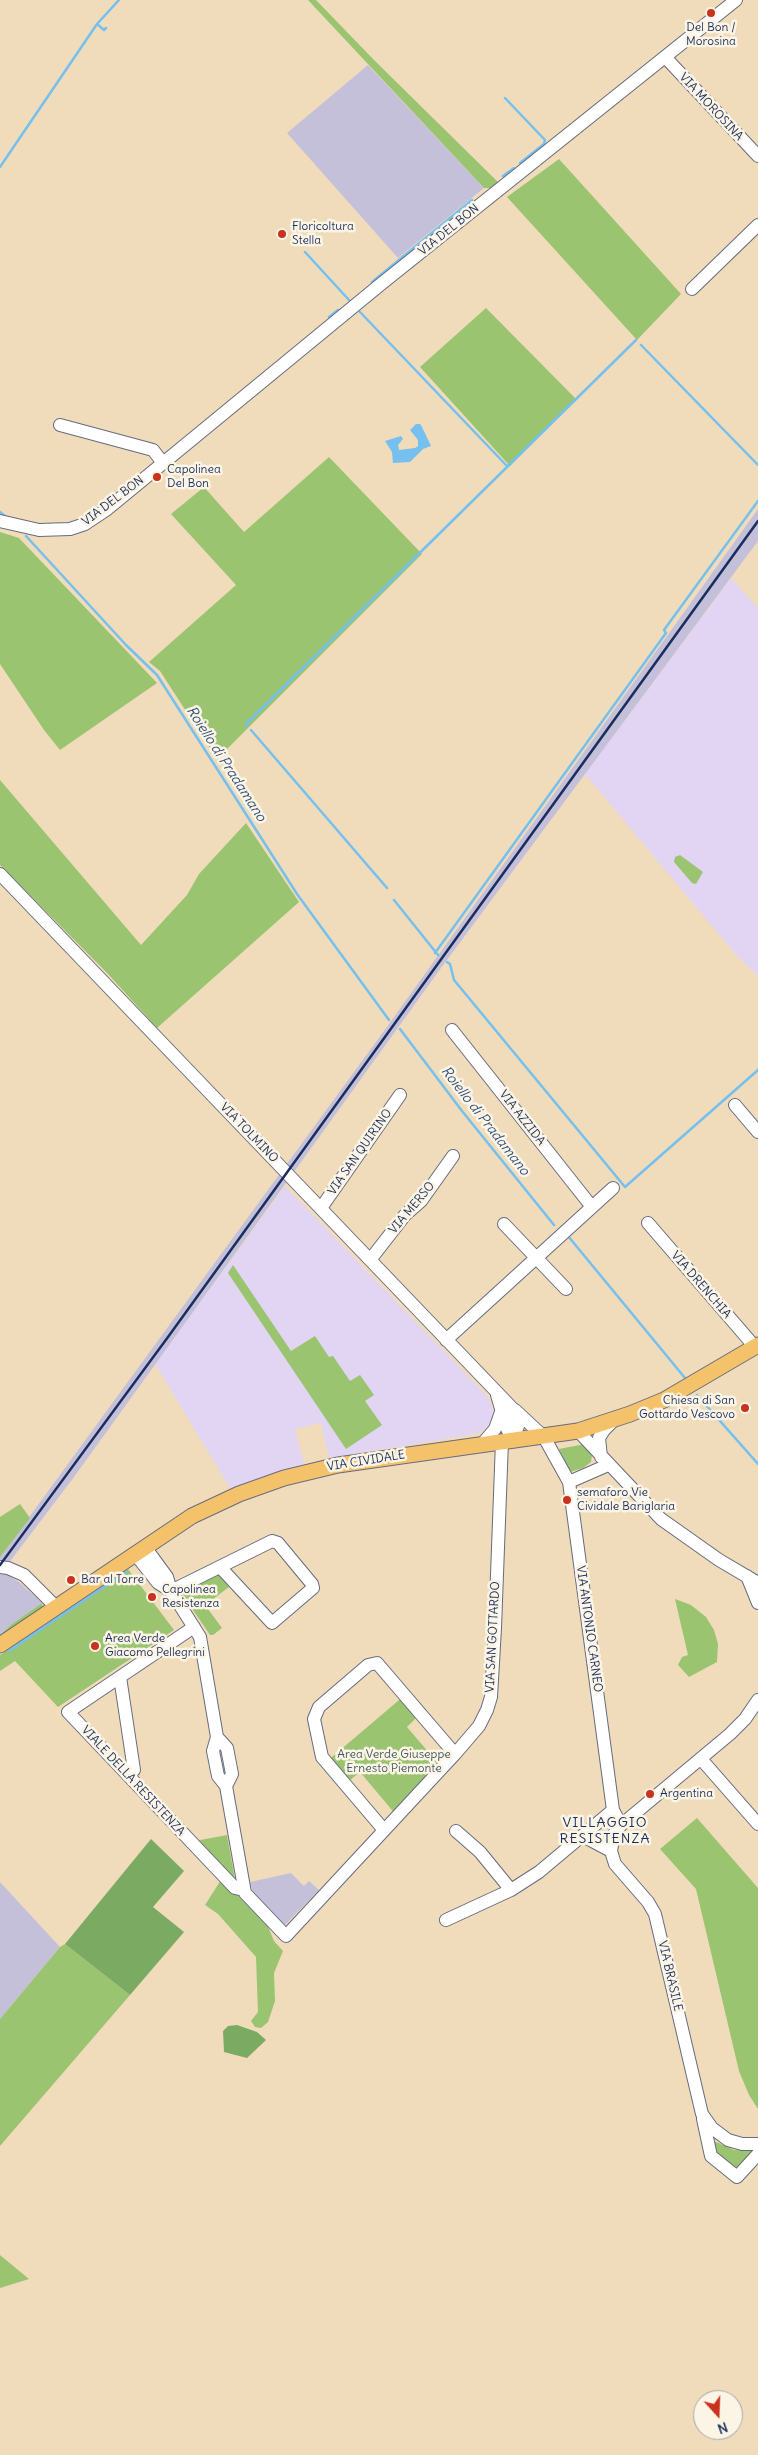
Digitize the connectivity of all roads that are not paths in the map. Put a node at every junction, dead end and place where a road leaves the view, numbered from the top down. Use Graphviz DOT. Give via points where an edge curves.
graph roads {
  1 [pos="736,0"];
  2 [pos="664,57"];
  3 [pos="758,156"];
  4 [pos="758,225"];
  5 [pos="692,289"];
  6 [pos="60,425"];
  7 [pos="163,463"];
  8 [pos="0,520"];
  9 [pos="0,874"];
  10 [pos="452,1030"];
  11 [pos="400,1095"];
  12 [pos="735,1105"];
  13 [pos="758,1132"];
  14 [pos="453,1156"];
  15 [pos="613,1188"];
  16 [pos="592,1207"];
  17 [pos="321,1208"];
  18 [pos="648,1223"];
  19 [pos="504,1224"];
  20 [pos="536,1258"];
  21 [pos="370,1260"];
  22 [pos="566,1289"];
  23 [pos="446,1340"];
  24 [pos="756,1346"];
  25 [pos="508,1408"];
  26 [pos="615,1419"];
  27 [pos="578,1431"];
  28 [pos="544,1437"];
  29 [pos="508,1440"];
  30 [pos="483,1443"];
  31 [pos="605,1461"];
  32 [pos="569,1482"];
  33 [pos="140,1551"];
  34 [pos="220,1567"];
  35 [pos="0,1568"];
  36 [pos="752,1580"];
  37 [pos="171,1591"];
  38 [pos="758,1602"];
  39 [pos="56,1608"];
  40 [pos="194,1627"];
  41 [pos="0,1645"];
  42 [pos="120,1677"];
  43 [pos="758,1700"];
  44 [pos="455,1754"];
  45 [pos="701,1759"];
  46 [pos="134,1770"];
  47 [pos="613,1810"];
  48 [pos="758,1824"];
  49 [pos="622,1825"];
  50 [pos="384,1830"];
  51 [pos="456,1831"];
  52 [pos="583,1836"];
  53 [pos="610,1851"];
  54 [pos="244,1890"];
  55 [pos="512,1890"];
  56 [pos="446,1920"];
  57 [pos="286,1936"];
  58 [pos="702,2114"];
  59 [pos="758,2144"];
  60 [pos="758,2154"];
  1 -- 2 [label="street, VIA DEL BON"];
  2 -- 3 [label="street, VIA MOROSINA"];
  2 -- 7 [label="street, VIA DEL BON"];
  4 -- 5 [label="street"];
  6 -- 7 [label="street" via="153,450"];
  7 -- 8 [label="street, VIA DEL BON" via="106,510 78,527 39,530"];
  9 -- 17 [label="street, VIA TOLMINO"];
  10 -- 16 [label="street, VIA AZZIDA"];
  11 -- 17 [label="street, VIA SAN QUIRINO"];
  12 -- 13 [label="street"];
  14 -- 21 [label="street, VIA MERSO"];
  15 -- 16 [label="street"];
  16 -- 20 [label="street"];
  17 -- 21 [label="street, VIA TOLMINO"];
  18 -- 24 [label="street, VIA DRENCHIA"];
  19 -- 20 [label="street"];
  20 -- 22 [label="street"];
  20 -- 23 [label="street"];
  21 -- 23 [label="street, VIA TOLMINO"];
  23 -- 25 [label="street, VIA TOLMINO"];
  24 -- 26 [label="main road, VIA CIVIDALE" via="664,1400"];
  25 -- 28 [label="street, VIA TOLMINO"];
  25 -- 29 [label="street, VIA TOLMINO"];
  25 -- 30 [label="street" via="496,1430"];
  26 -- 27 [label="main road, VIA CIVIDALE"];
  26 -- 31 [label="street" via="599,1438"];
  27 -- 28 [label="main road, VIA CIVIDALE"];
  27 -- 31 [label="street"];
  28 -- 29 [label="main road, VIA CIVIDALE"];
  28 -- 32 [label="street, VIA ANTONIO CARNEO"];
  29 -- 30 [label="main road, VIA CIVIDALE"];
  29 -- 44 [label="street, VIA SAN GOTTARDO" via="491,1697 479,1726"];
  30 -- 33 [label="main road, VIA CIVIDALE" via="338,1465 284,1478 208,1508"];
  31 -- 32 [label="street"];
  31 -- 36 [label="street" via="666,1524"];
  32 -- 47 [label="street, VIA ANTONIO CARNEO"];
  33 -- 37 [label="street, VIALE DELLA RESISTENZA" via="158,1584"];
  33 -- 39 [label="main road, VIA CIVIDALE"];
  34 -- 34 [label="street" via="272,1623 313,1588 274,1541"];
  34 -- 37 [label="street"];
  35 -- 39 [label="street" via="24,1575"];
  36 -- 38 [label="street"];
  37 -- 40 [label="street, VIALE DELLA RESISTENZA"];
  39 -- 41 [label="main road, VIA CIVIDALE"];
  40 -- 42 [label="street, VIALE DELLA RESISTENZA"];
  40 -- 54 [label="street, VIALE DELLA RESISTENZA" via="201,1643 217,1737 228,1748 232,1774 226,1786"];
  42 -- 46 [label="street, VIALE DELLA RESISTENZA"];
  42 -- 54 [label="street, VIALE DELLA RESISTENZA" via="68,1712 235,1888"];
  43 -- 45 [label="street" via="745,1719"];
  44 -- 50 [label="street, VIA SAN GOTTARDO"];
  44 -- 50 [label="street" via="377,1663 368,1665 319,1707 314,1719 322,1757"];
  45 -- 48 [label="street"];
  45 -- 49 [label="street"];
  47 -- 49 [label="street, VIA ANTONIO CARNEO"];
  47 -- 52 [label="street"];
  49 -- 53 [label="street" via="614,1834"];
  50 -- 57 [label="street, VIA SAN GOTTARDO"];
  51 -- 55 [label="street" via="480,1852"];
  52 -- 53 [label="street"];
  52 -- 55 [label="street"];
  53 -- 58 [label="street, VIA BRASILE" via="615,1864 655,1914"];
  54 -- 57 [label="street, VIALE DELLA RESISTENZA" via="248,1899"];
  55 -- 56 [label="street"];
  58 -- 59 [label="street, VIA BRASILE" via="716,2133 728,2140"];
  58 -- 60 [label="street, VIA BRASILE" via="711,2156 737,2177"];
}
